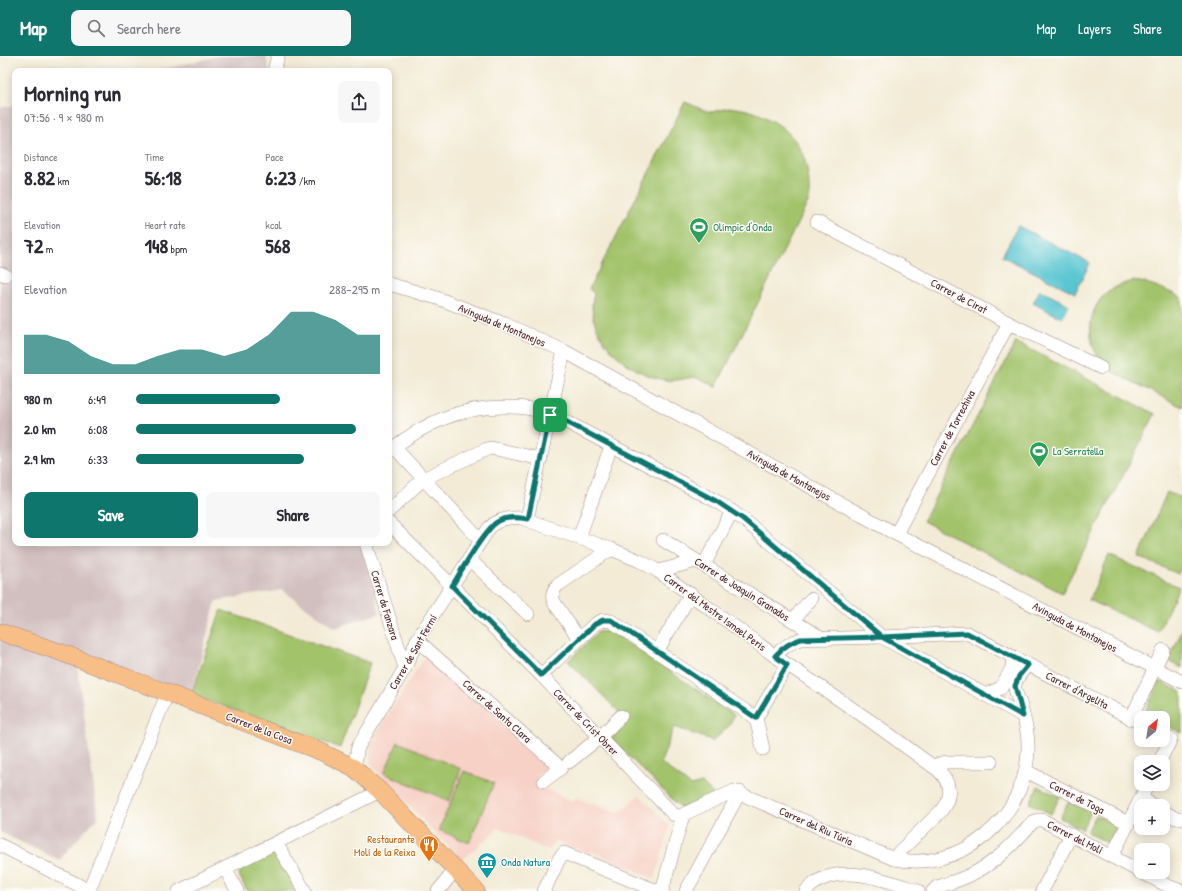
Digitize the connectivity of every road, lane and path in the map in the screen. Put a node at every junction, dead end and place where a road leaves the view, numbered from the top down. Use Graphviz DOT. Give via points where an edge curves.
graph roads {
  1 [pos="278,56"];
  2 [pos="275,68"];
  3 [pos="818,222"];
  4 [pos="392,285"];
  5 [pos="1009,323"];
  6 [pos="564,351"];
  7 [pos="1101,368"];
  8 [pos="550,415"];
  9 [pos="611,446"];
  10 [pos="392,448"];
  11 [pos="392,450"];
  12 [pos="541,459"];
  13 [pos="423,479"];
  14 [pos="392,508"];
  15 [pos="732,511"];
  16 [pos="528,519"];
  17 [pos="392,526"];
  18 [pos="896,534"];
  19 [pos="579,538"];
  20 [pos="663,540"];
  21 [pos="481,541"];
  22 [pos="367,546"];
  23 [pos="611,549"];
  24 [pos="469,559"];
  25 [pos="700,563"];
  26 [pos="658,571"];
  27 [pos="452,586"];
  28 [pos="691,594"];
  29 [pos="811,599"];
  30 [pos="528,614"];
  31 [pos="793,620"];
  32 [pos="0,632"];
  33 [pos="882,637"];
  34 [pos="820,638"];
  35 [pos="579,639"];
  36 [pos="418,640"];
  37 [pos="1163,650"];
  38 [pos="657,651"];
  39 [pos="775,656"];
  40 [pos="1012,657"];
  41 [pos="787,665"];
  42 [pos="1028,665"];
  43 [pos="405,668"];
  44 [pos="1155,668"];
  45 [pos="541,675"];
  46 [pos="1182,682"];
  47 [pos="1015,686"];
  48 [pos="167,694"];
  49 [pos="989,697"];
  50 [pos="1140,711"];
  51 [pos="758,715"];
  52 [pos="621,716"];
  53 [pos="1023,716"];
  54 [pos="1134,720"];
  55 [pos="600,736"];
  56 [pos="1172,739"];
  57 [pos="763,749"];
  58 [pos="1163,755"];
  59 [pos="569,762"];
  60 [pos="991,762"];
  61 [pos="933,766"];
  62 [pos="354,768"];
  63 [pos="1026,771"];
  64 [pos="544,781"];
  65 [pos="380,791"];
  66 [pos="1144,791"];
  67 [pos="740,792"];
  68 [pos="1141,798"];
  69 [pos="1170,815"];
  70 [pos="682,818"];
  71 [pos="1182,818"];
  72 [pos="1128,823"];
  73 [pos="1070,835"];
  74 [pos="276,843"];
  75 [pos="0,845"];
  76 [pos="1112,856"];
  77 [pos="894,859"];
  78 [pos="225,868"];
  79 [pos="1134,868"];
  80 [pos="456,869"];
  81 [pos="1152,879"];
  82 [pos="1167,889"];
  83 [pos="89,890"];
  84 [pos="179,891"];
  85 [pos="237,891"];
  86 [pos="305,891"];
  87 [pos="438,891"];
  88 [pos="476,891"];
  89 [pos="544,891"];
  90 [pos="657,891"];
  91 [pos="662,891"];
  92 [pos="686,891"];
  93 [pos="806,891"];
  94 [pos="918,891"];
  95 [pos="933,891"];
  96 [pos="1042,891"];
  97 [pos="1181,891"];
  1 -- 2 [label="street"];
  3 -- 5 [label="street, Carrer de Cirat"];
  4 -- 6 [label="street, Avinguda de Montanejos" via="437,298 498,321"];
  5 -- 7 [label="street, Carrer de Cirat"];
  5 -- 18 [label="street, Carrer de Torrechiva"];
  6 -- 8 [label="street"];
  6 -- 18 [label="street, Avinguda de Montanejos"];
  8 -- 9 [label="street"];
  8 -- 10 [label="street" via="524,407 486,407 467,411 434,422"];
  8 -- 12 [label="street"];
  9 -- 15 [label="street"];
  9 -- 19 [label="street"];
  11 -- 13 [label="street"];
  12 -- 13 [label="street" via="491,448"];
  12 -- 16 [label="street"];
  13 -- 14 [label="street"];
  13 -- 21 [label="street"];
  15 -- 25 [label="street"];
  15 -- 33 [label="street"];
  16 -- 19 [label="street, Carrer del Mestre Ismael Peris"];
  16 -- 21 [label="street, Carrer del Mestre Ismael Peris" via="502,519 493,525"];
  17 -- 27 [label="street, Carrer de Crist Obrer"];
  18 -- 44 [label="street, Avinguda de Montanejos"];
  19 -- 23 [label="street, Carrer del Mestre Ismael Peris"];
  20 -- 25 [label="street, Carrer de Joaquín Granados"];
  21 -- 24 [label="street, Carrer de Sant Fermí"];
  22 -- 43 [label="street, Carrer de Fanzara"];
  23 -- 26 [label="street, Carrer del Mestre Ismael Peris"];
  23 -- 35 [label="street" via="558,585 552,595"];
  24 -- 27 [label="street, Carrer de Sant Fermí"];
  24 -- 30 [label="street"];
  25 -- 26 [label="street"];
  25 -- 31 [label="street, Carrer de Joaquín Granados"];
  26 -- 28 [label="street, Carrer del Mestre Ismael Peris"];
  27 -- 36 [label="street, Carrer de Sant Fermí"];
  27 -- 45 [label="street, Carrer de Crist Obrer"];
  28 -- 38 [label="street"];
  28 -- 39 [label="street, Carrer del Mestre Ismael Peris"];
  29 -- 31 [label="street"];
  31 -- 34 [label="street, Carrer de Joaquín Granados"];
  32 -- 48 [label="main road, Carrer de la Cosa" via="60,652"];
  33 -- 34 [label="street, Carrer d'Argelita"];
  33 -- 40 [label="street, Carrer d'Argelita" via="967,633"];
  33 -- 49 [label="street"];
  34 -- 39 [label="street, Carrer d'Argelita" via="794,641"];
  35 -- 38 [label="street" via="599,622 611,620"];
  35 -- 45 [label="street"];
  36 -- 43 [label="street, Carrer de Sant Fermí"];
  36 -- 64 [label="street, Carrer de Santa Clara" via="561,768"];
  37 -- 44 [label="street"];
  38 -- 51 [label="street" via="739,707"];
  39 -- 41 [label="street, Carrer del Mestre Ismael Peris"];
  40 -- 42 [label="street, Carrer d'Argelita"];
  40 -- 49 [label="street" via="1012,668 1001,688"];
  41 -- 51 [label="street"];
  41 -- 61 [label="street, Carrer del Mestre Ismael Peris"];
  42 -- 47 [label="street"];
  42 -- 54 [label="street, Carrer d'Argelita"];
  43 -- 62 [label="street, Carrer de Sant Fermí" via="358,747"];
  44 -- 46 [label="street, Avinguda de Montanejos"];
  44 -- 50 [label="street"];
  45 -- 55 [label="street, Carrer de Crist Obrer"];
  47 -- 49 [label="street"];
  47 -- 53 [label="street, Carrer del Riu Túria"];
  48 -- 62 [label="main road, Carrer de la Cosa" via="322,752"];
  48 -- 83 [label="street"];
  49 -- 53 [label="street"];
  51 -- 57 [label="street"];
  52 -- 55 [label="street"];
  53 -- 63 [label="street, Carrer del Riu Túria" via="1028,742"];
  55 -- 59 [label="street"];
  55 -- 70 [label="street, Carrer de Crist Obrer" via="673,814"];
  56 -- 58 [label="street"];
  60 -- 61 [label="street" via="946,762"];
  61 -- 77 [label="street, Carrer del Mestre Ismael Peris" via="943,775 949,788 947,801 941,811"];
  62 -- 65 [label="main road, Carrer de la Cosa"];
  63 -- 72 [label="street, Carrer de Toga"];
  63 -- 77 [label="street, Carrer del Riu Túria" via="1016,797 1004,817 969,848 945,857 926,860"];
  65 -- 74 [label="street"];
  65 -- 80 [label="main road, Carrer de la Cosa"];
  66 -- 68 [label="street"];
  67 -- 70 [label="street" via="731,792 688,812"];
  67 -- 77 [label="street, Carrer del Riu Túria"];
  67 -- 92 [label="street"];
  68 -- 72 [label="street"];
  69 -- 71 [label="street"];
  70 -- 91 [label="street"];
  72 -- 76 [label="street"];
  73 -- 76 [label="street, Carrer del Molí"];
  73 -- 95 [label="street, Carrer del Molí" via="1042,820 1033,822 992,862 971,875 937,887"];
  73 -- 96 [label="street"];
  74 -- 78 [label="street"];
  74 -- 86 [label="street"];
  75 -- 83 [label="street"];
  76 -- 79 [label="street, Carrer del Molí"];
  78 -- 84 [label="street"];
  78 -- 85 [label="street"];
  80 -- 87 [label="street"];
  80 -- 88 [label="main road, Carrer de la Cosa"];
  81 -- 82 [label="street, Carrer del Molí"];
  82 -- 97 [label="street, Carrer del Molí"];
  89 -- 90 [label="street" via="564,853"];
  93 -- 94 [label="street" via="823,879 836,875 858,874"];
}
